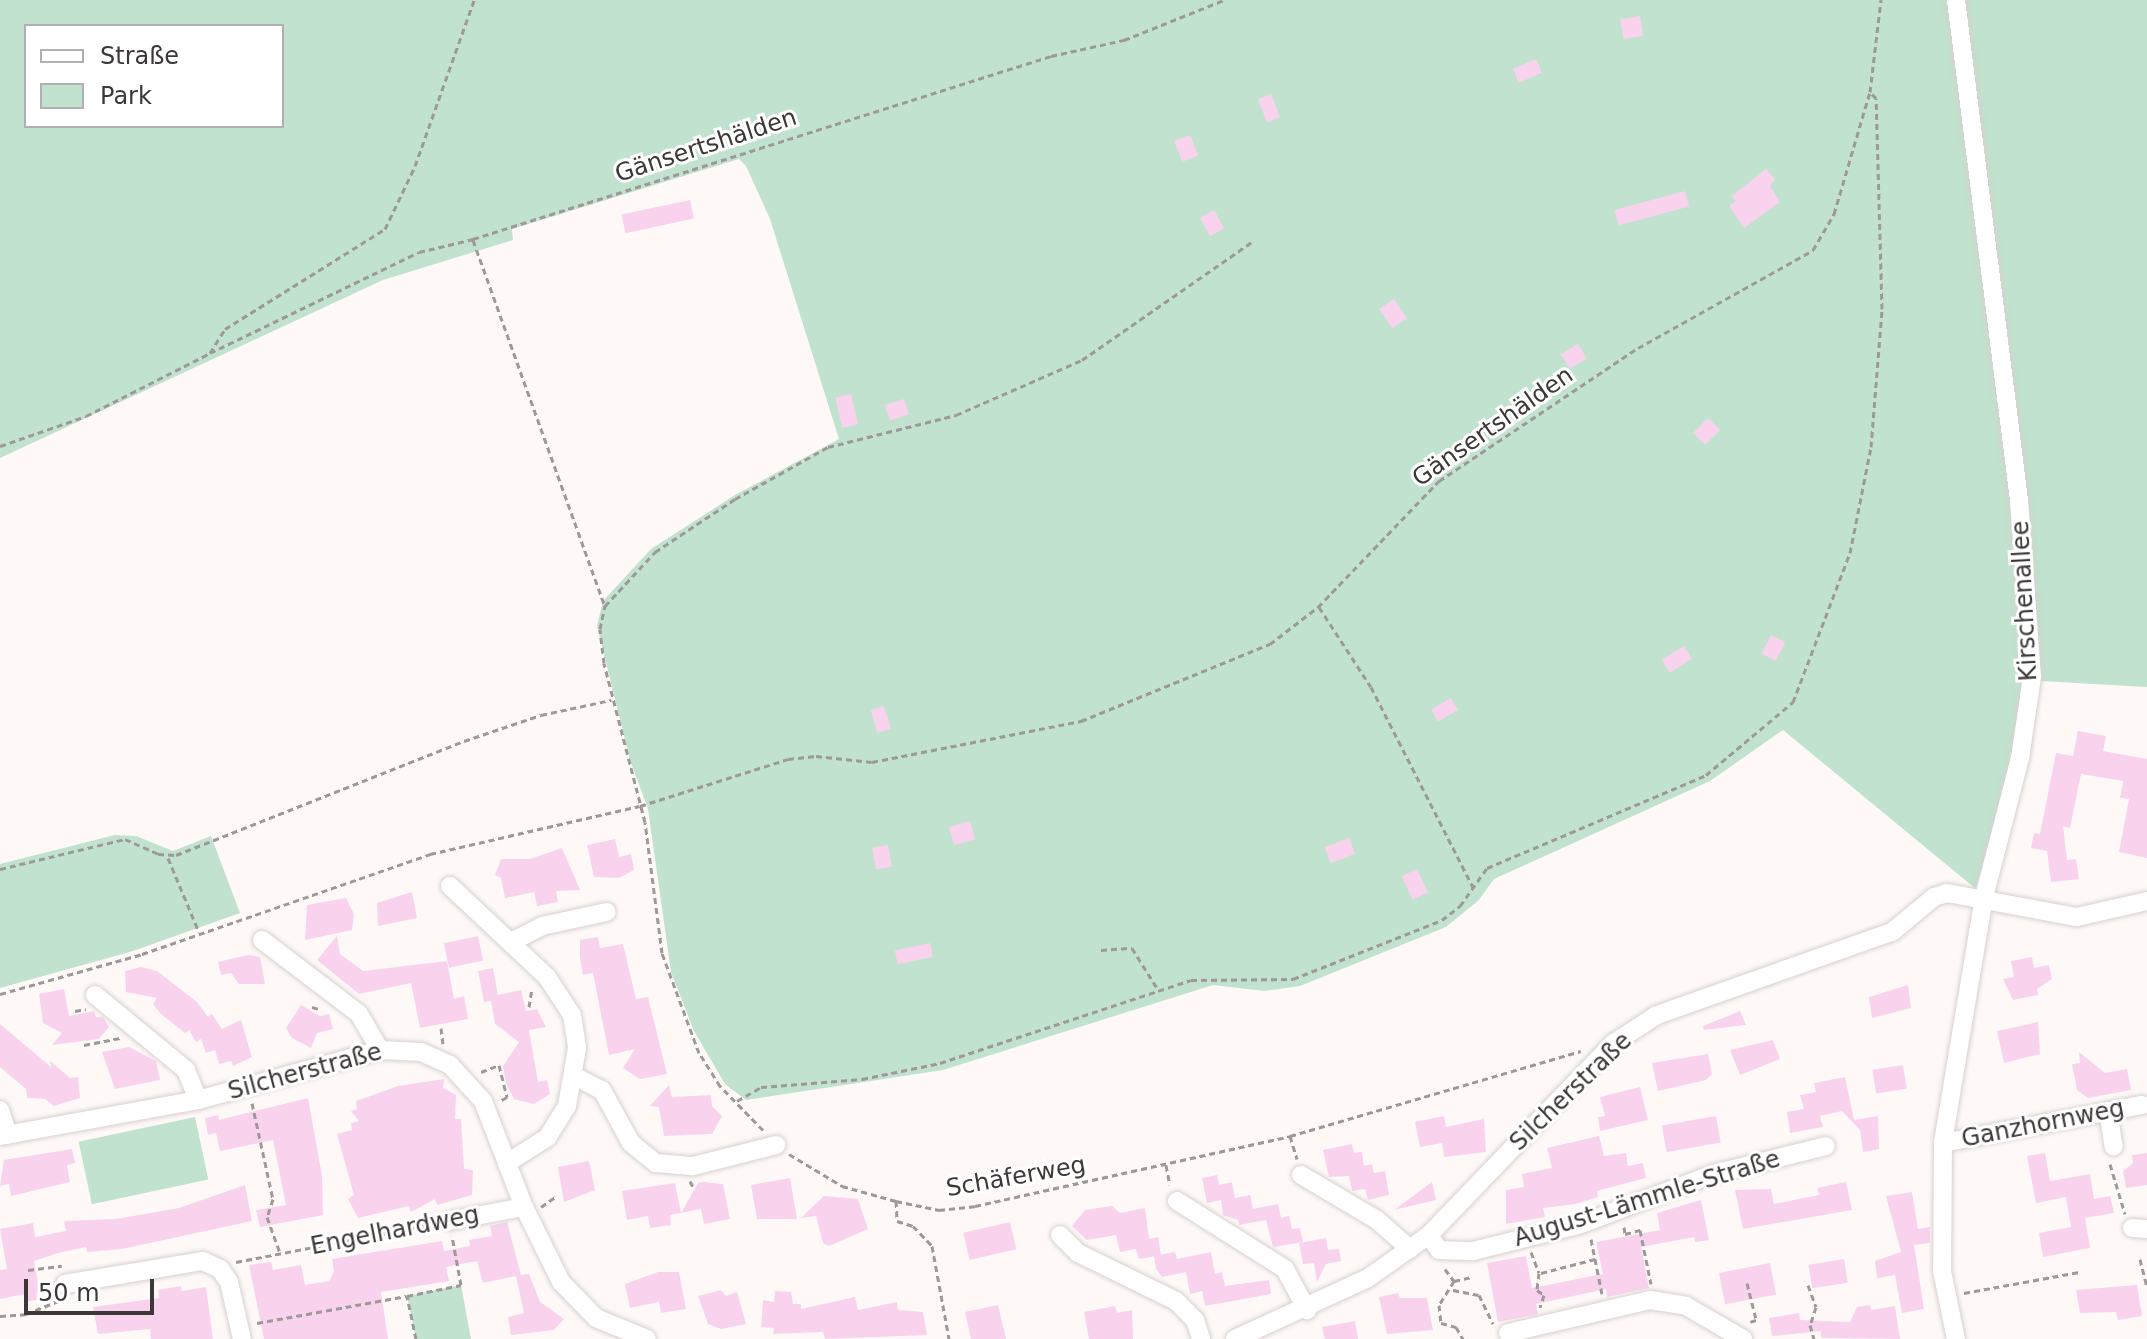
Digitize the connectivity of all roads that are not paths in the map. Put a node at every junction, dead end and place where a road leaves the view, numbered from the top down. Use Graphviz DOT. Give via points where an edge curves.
graph roads {
  1 [pos="1956,0"];
  2 [pos="450,886"];
  3 [pos="1984,897"];
  4 [pos="2147,901"];
  5 [pos="606,912"];
  6 [pos="262,940"];
  7 [pos="513,941"];
  8 [pos="95,995"];
  9 [pos="380,1050"];
  10 [pos="576,1077"];
  11 [pos="198,1100"];
  12 [pos="2142,1105"];
  13 [pos="0,1110"];
  14 [pos="2108,1111"];
  15 [pos="4,1135"];
  16 [pos="1943,1143"];
  17 [pos="776,1145"];
  18 [pos="1826,1146"];
  19 [pos="2112,1152"];
  20 [pos="507,1163"];
  21 [pos="1301,1175"];
  22 [pos="1177,1201"];
  23 [pos="524,1207"];
  24 [pos="449,1221"];
  25 [pos="1060,1235"];
  26 [pos="1434,1243"];
  27 [pos="1410,1249"];
  28 [pos="65,1284"];
  29 [pos="1307,1310"];
  30 [pos="242,1332"];
  31 [pos="1508,1333"];
  32 [pos="647,1339"];
  33 [pos="1201,1339"];
  34 [pos="1235,1339"];
  35 [pos="1743,1339"];
  36 [pos="1956,1339"];
  1 -- 3 [label="street, Kirschenallee" via="2019,500 2032,677 2020,758"];
  2 -- 7 [label="street"];
  3 -- 4 [label="street, Silcherstraße" via="2077,917"];
  3 -- 16 [label="street, Kirschenallee"];
  3 -- 26 [label="street, Silcherstraße" via="1934,897 1892,932 1657,1015 1614,1043"];
  5 -- 7 [label="street" via="542,926"];
  6 -- 9 [label="street" via="359,1014"];
  7 -- 10 [label="street" via="547,977 572,1015"];
  8 -- 11 [label="street" via="186,1070"];
  9 -- 11 [label="street, Silcherstraße"];
  9 -- 20 [label="street, Silcherstraße" via="421,1052 450,1065 468,1081 486,1109"];
  10 -- 17 [label="street" via="602,1090 631,1143 656,1163 693,1166"];
  10 -- 20 [label="street" via="559,1124 535,1148"];
  11 -- 15 [label="street, Silcherstraße"];
  12 -- 14 [label="street, Ganzhornweg"];
  13 -- 15 [label="street"];
  14 -- 16 [label="street, Ganzhornweg"];
  14 -- 19 [label="street"];
  16 -- 36 [label="street, Kirschenallee" via="1940,1210 1956,1294"];
  18 -- 26 [label="street, August-Lämmle-Straße" via="1713,1174 1612,1211 1473,1251"];
  20 -- 23 [label="street, Silcherstraße"];
  21 -- 27 [label="street" via="1377,1220"];
  22 -- 29 [label="street" via="1285,1269"];
  23 -- 24 [label="street, Engelhardweg"];
  23 -- 32 [label="street, Silcherstraße" via="561,1282 580,1304 618,1331"];
  25 -- 33 [label="street" via="1078,1253 1176,1301 1195,1320"];
  26 -- 27 [label="street, Silcherstraße"];
  27 -- 29 [label="street, Silcherstraße"];
  28 -- 30 [label="street" via="193,1260 220,1269 229,1282"];
  29 -- 34 [label="street, Silcherstraße"];
  31 -- 35 [label="street" via="1601,1309 1673,1301"];
}
